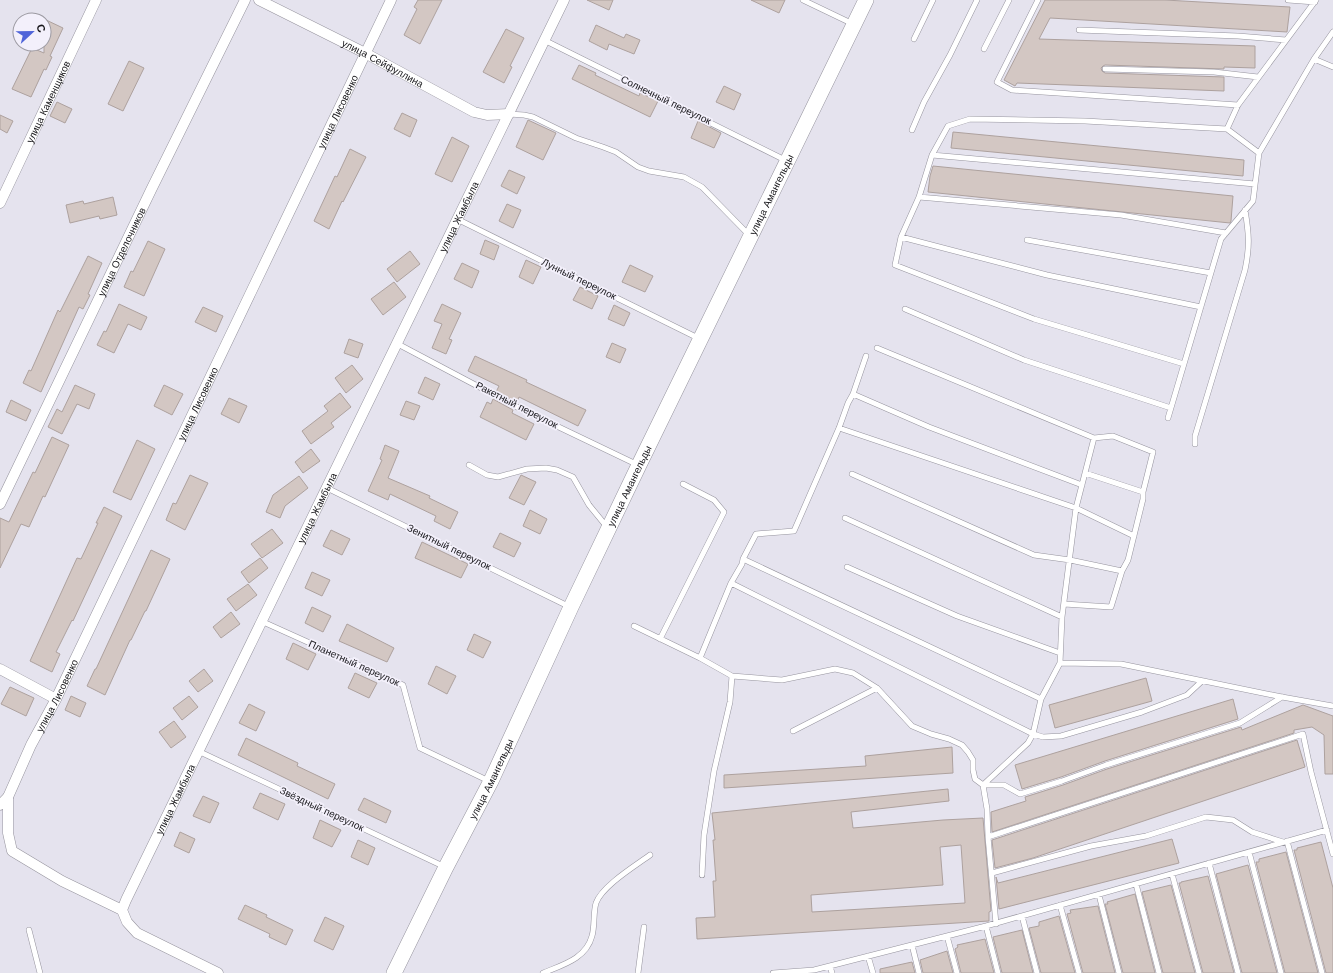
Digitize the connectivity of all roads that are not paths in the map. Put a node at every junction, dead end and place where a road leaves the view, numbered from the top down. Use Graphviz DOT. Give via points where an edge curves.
graph roads {
  1 [pos="96,0"];
  2 [pos="245,0"];
  3 [pos="259,0"];
  4 [pos="391,0"];
  5 [pos="564,0"];
  6 [pos="804,0"];
  7 [pos="866,0"];
  8 [pos="933,0"];
  9 [pos="977,0"];
  10 [pos="1009,0"];
  11 [pos="1038,0"];
  12 [pos="1288,0"];
  13 [pos="1315,1"];
  14 [pos="854,24"];
  15 [pos="1079,30"];
  16 [pos="1333,32"];
  17 [pos="914,39"];
  18 [pos="544,40"];
  19 [pos="1286,40"];
  20 [pos="984,49"];
  21 [pos="365,53"];
  22 [pos="1314,59"];
  23 [pos="1333,67"];
  24 [pos="1105,69"];
  25 [pos="1258,77"];
  26 [pos="1238,105"];
  27 [pos="509,114"];
  28 [pos="1227,129"];
  29 [pos="912,130"];
  30 [pos="1259,153"];
  31 [pos="932,155"];
  32 [pos="788,161"];
  33 [pos="1255,184"];
  34 [pos="919,197"];
  35 [pos="0,202"];
  36 [pos="1245,210"];
  37 [pos="457,219"];
  38 [pos="1226,233"];
  39 [pos="751,237"];
  40 [pos="901,237"];
  41 [pos="1027,240"];
  42 [pos="1211,273"];
  43 [pos="1201,307"];
  44 [pos="905,309"];
  45 [pos="701,339"];
  46 [pos="396,343"];
  47 [pos="877,348"];
  48 [pos="866,356"];
  49 [pos="1184,364"];
  50 [pos="853,394"];
  51 [pos="1171,408"];
  52 [pos="1168,418"];
  53 [pos="839,428"];
  54 [pos="1094,438"];
  55 [pos="1195,444"];
  56 [pos="639,465"];
  57 [pos="469,466"];
  58 [pos="1085,473"];
  59 [pos="852,474"];
  60 [pos="683,484"];
  61 [pos="1082,485"];
  62 [pos="327,488"];
  63 [pos="1143,492"];
  64 [pos="0,504"];
  65 [pos="1076,508"];
  66 [pos="844,518"];
  67 [pos="608,529"];
  68 [pos="1134,536"];
  69 [pos="743,559"];
  70 [pos="1070,560"];
  71 [pos="847,567"];
  72 [pos="1122,571"];
  73 [pos="731,583"];
  74 [pos="1064,604"];
  75 [pos="571,607"];
  76 [pos="1062,617"];
  77 [pos="261,621"];
  78 [pos="634,626"];
  79 [pos="660,639"];
  80 [pos="1060,653"];
  81 [pos="700,658"];
  82 [pos="1060,663"];
  83 [pos="0,669"];
  84 [pos="732,676"];
  85 [pos="1202,681"];
  86 [pos="877,688"];
  87 [pos="1282,697"];
  88 [pos="56,699"];
  89 [pos="1041,699"];
  90 [pos="1333,706"];
  91 [pos="793,730"];
  92 [pos="1033,734"];
  93 [pos="198,751"];
  94 [pos="491,782"];
  95 [pos="983,785"];
  96 [pos="8,797"];
  97 [pos="0,805"];
  98 [pos="1327,830"];
  99 [pos="988,837"];
  100 [pos="1285,842"];
  101 [pos="1249,852"];
  102 [pos="1333,854"];
  103 [pos="650,855"];
  104 [pos="1209,863"];
  105 [pos="446,867"];
  106 [pos="992,873"];
  107 [pos="1172,874"];
  108 [pos="702,875"];
  109 [pos="1136,884"];
  110 [pos="1099,894"];
  111 [pos="1060,905"];
  112 [pos="122,910"];
  113 [pos="1022,916"];
  114 [pos="996,924"];
  115 [pos="644,926"];
  116 [pos="986,926"];
  117 [pos="29,930"];
  118 [pos="947,936"];
  119 [pos="912,945"];
  120 [pos="868,956"];
  121 [pos="830,966"];
  122 [pos="795,972"];
  123 [pos="40,973"];
  124 [pos="218,973"];
  125 [pos="394,973"];
  126 [pos="543,973"];
  127 [pos="638,973"];
  128 [pos="773,973"];
  129 [pos="832,973"];
  130 [pos="873,973"];
  131 [pos="919,973"];
  132 [pos="957,973"];
  133 [pos="998,973"];
  134 [pos="1037,973"];
  135 [pos="1079,973"];
  136 [pos="1118,973"];
  137 [pos="1160,973"];
  138 [pos="1199,973"];
  139 [pos="1238,973"];
  140 [pos="1281,973"];
  141 [pos="1322,973"];
  1 -- 35 [label="street, улица Каменщиков"];
  2 -- 64 [label="street, улица Отделочников"];
  3 -- 21 [label="street, улица Сейфуллина"];
  4 -- 21 [label="street, улица Лисовенко"];
  5 -- 18 [label="street, улица Жамбыла"];
  6 -- 14 [label="lane"];
  7 -- 14 [label="street, улица Амангельды"];
  8 -- 17 [label="lane"];
  9 -- 29 [label="lane"];
  10 -- 20 [label="lane"];
  11 -- 26 [label="lane" via="997,82 1012,90"];
  12 -- 13 [label="lane"];
  13 -- 19 [label="lane"];
  14 -- 32 [label="street, улица Амангельды"];
  15 -- 19 [label="lane"];
  16 -- 22 [label="lane"];
  18 -- 27 [label="street, улица Жамбыла"];
  18 -- 32 [label="lane, Солнечный переулок"];
  19 -- 25 [label="lane"];
  21 -- 27 [label="street, улица Сейфуллина" via="474,112 487,115"];
  21 -- 88 [label="street, улица Лисовенко"];
  22 -- 23 [label="lane"];
  22 -- 30 [label="lane"];
  24 -- 25 [label="lane" via="1214,72"];
  25 -- 26 [label="lane"];
  26 -- 28 [label="lane"];
  27 -- 37 [label="street, улица Жамбыла"];
  27 -- 39 [label="lane" via="533,117 576,138 616,152 638,167 649,171 684,177 702,187"];
  28 -- 30 [label="lane"];
  28 -- 31 [label="lane" via="1085,121 970,119 948,126"];
  30 -- 33 [label="lane"];
  31 -- 33 [label="lane"];
  31 -- 34 [label="lane"];
  32 -- 39 [label="street, улица Амангельды"];
  33 -- 36 [label="lane" via="1253,201"];
  34 -- 38 [label="lane" via="1121,215"];
  34 -- 40 [label="lane"];
  36 -- 38 [label="lane"];
  36 -- 55 [label="lane" via="1249,250 1245,270 1195,436"];
  37 -- 45 [label="lane, Лунный переулок"];
  37 -- 46 [label="street, улица Жамбыла"];
  38 -- 42 [label="lane" via="1221,239"];
  39 -- 45 [label="street, улица Амангельды"];
  40 -- 43 [label="lane" via="1047,275"];
  40 -- 49 [label="lane" via="895,265 1034,319"];
  41 -- 42 [label="lane"];
  42 -- 43 [label="lane"];
  43 -- 49 [label="lane"];
  44 -- 51 [label="lane" via="1024,360"];
  45 -- 56 [label="street, улица Амангельды"];
  46 -- 56 [label="lane, Ракетный переулок" via="520,408"];
  46 -- 62 [label="street, улица Жамбыла"];
  47 -- 54 [label="lane"];
  48 -- 50 [label="lane"];
  49 -- 51 [label="lane"];
  50 -- 53 [label="lane"];
  50 -- 61 [label="lane" via="929,427"];
  51 -- 52 [label="lane"];
  53 -- 65 [label="lane"];
  53 -- 69 [label="lane" via="794,531 756,534"];
  54 -- 58 [label="lane"];
  54 -- 63 [label="lane" via="1113,436 1154,452"];
  56 -- 67 [label="street, улица Амангельды"];
  57 -- 67 [label="lane" via="487,475 498,477 527,469 546,468 574,477 589,505"];
  58 -- 61 [label="lane"];
  58 -- 63 [label="lane"];
  59 -- 70 [label="lane" via="1034,555"];
  60 -- 79 [label="lane" via="714,500 724,512"];
  61 -- 65 [label="lane"];
  62 -- 75 [label="lane, Зенитный переулок"];
  62 -- 77 [label="street, улица Жамбыла"];
  63 -- 68 [label="lane"];
  65 -- 68 [label="lane"];
  65 -- 70 [label="lane"];
  66 -- 76 [label="lane"];
  67 -- 75 [label="street, улица Амангельды"];
  68 -- 72 [label="lane" via="1128,560"];
  69 -- 73 [label="lane"];
  69 -- 89 [label="lane"];
  70 -- 72 [label="lane"];
  70 -- 74 [label="lane"];
  71 -- 80 [label="lane" via="957,616"];
  72 -- 74 [label="lane" via="1111,607"];
  73 -- 81 [label="lane"];
  73 -- 92 [label="lane"];
  74 -- 76 [label="lane"];
  75 -- 94 [label="street, улица Амангельды"];
  76 -- 80 [label="lane"];
  77 -- 93 [label="street, улица Жамбыла"];
  77 -- 94 [label="lane, Планетный переулок" via="403,685 420,748"];
  78 -- 79 [label="lane"];
  79 -- 81 [label="lane"];
  80 -- 82 [label="lane"];
  81 -- 84 [label="lane"];
  82 -- 85 [label="lane" via="1121,664"];
  82 -- 89 [label="lane"];
  83 -- 88 [label="street"];
  84 -- 86 [label="lane" via="782,680 835,669 853,673"];
  84 -- 108 [label="lane" via="730,702 712,778 704,834"];
  85 -- 87 [label="lane"];
  85 -- 92 [label="lane" via="1187,695 1142,712 1061,736 1043,737"];
  86 -- 91 [label="lane"];
  86 -- 95 [label="lane" via="912,726 962,745 973,760 975,779"];
  87 -- 90 [label="lane"];
  87 -- 95 [label="lane" via="1240,723 1020,794 1004,785"];
  88 -- 96 [label="street, улица Лисовенко" via="31,745"];
  89 -- 92 [label="lane"];
  92 -- 95 [label="lane" via="1028,743"];
  93 -- 105 [label="lane, Звёздный переулок"];
  93 -- 112 [label="street, улица Жамбыла"];
  94 -- 105 [label="street, улица Амангельды"];
  95 -- 99 [label="lane"];
  96 -- 97 [label="street, улица Лисовенко"];
  96 -- 112 [label="street" via="8,833 12,852 62,881"];
  98 -- 99 [label="lane" via="1303,734"];
  98 -- 100 [label="lane"];
  98 -- 102 [label="lane"];
  99 -- 106 [label="lane"];
  100 -- 101 [label="lane"];
  100 -- 106 [label="lane" via="1252,832 1233,820 1206,817 1146,836 1091,846"];
  100 -- 141 [label="lane"];
  101 -- 104 [label="lane"];
  101 -- 140 [label="lane"];
  103 -- 126 [label="lane" via="605,888 596,903 592,937 585,950 576,959"];
  104 -- 107 [label="lane"];
  104 -- 139 [label="lane"];
  105 -- 125 [label="street, улица Амангельды"];
  106 -- 114 [label="lane"];
  107 -- 109 [label="lane"];
  107 -- 138 [label="lane"];
  109 -- 110 [label="lane"];
  109 -- 137 [label="lane"];
  110 -- 111 [label="lane"];
  110 -- 136 [label="lane"];
  111 -- 113 [label="lane"];
  111 -- 135 [label="lane"];
  112 -- 124 [label="street" via="127,922 137,933"];
  113 -- 114 [label="lane"];
  113 -- 134 [label="lane"];
  114 -- 116 [label="lane"];
  115 -- 127 [label="lane"];
  116 -- 118 [label="lane"];
  116 -- 133 [label="lane"];
  117 -- 123 [label="lane"];
  118 -- 119 [label="lane"];
  118 -- 132 [label="lane"];
  119 -- 120 [label="lane"];
  119 -- 131 [label="lane"];
  120 -- 121 [label="lane"];
  120 -- 130 [label="lane"];
  121 -- 122 [label="lane"];
  121 -- 129 [label="lane"];
  122 -- 128 [label="lane"];
}
